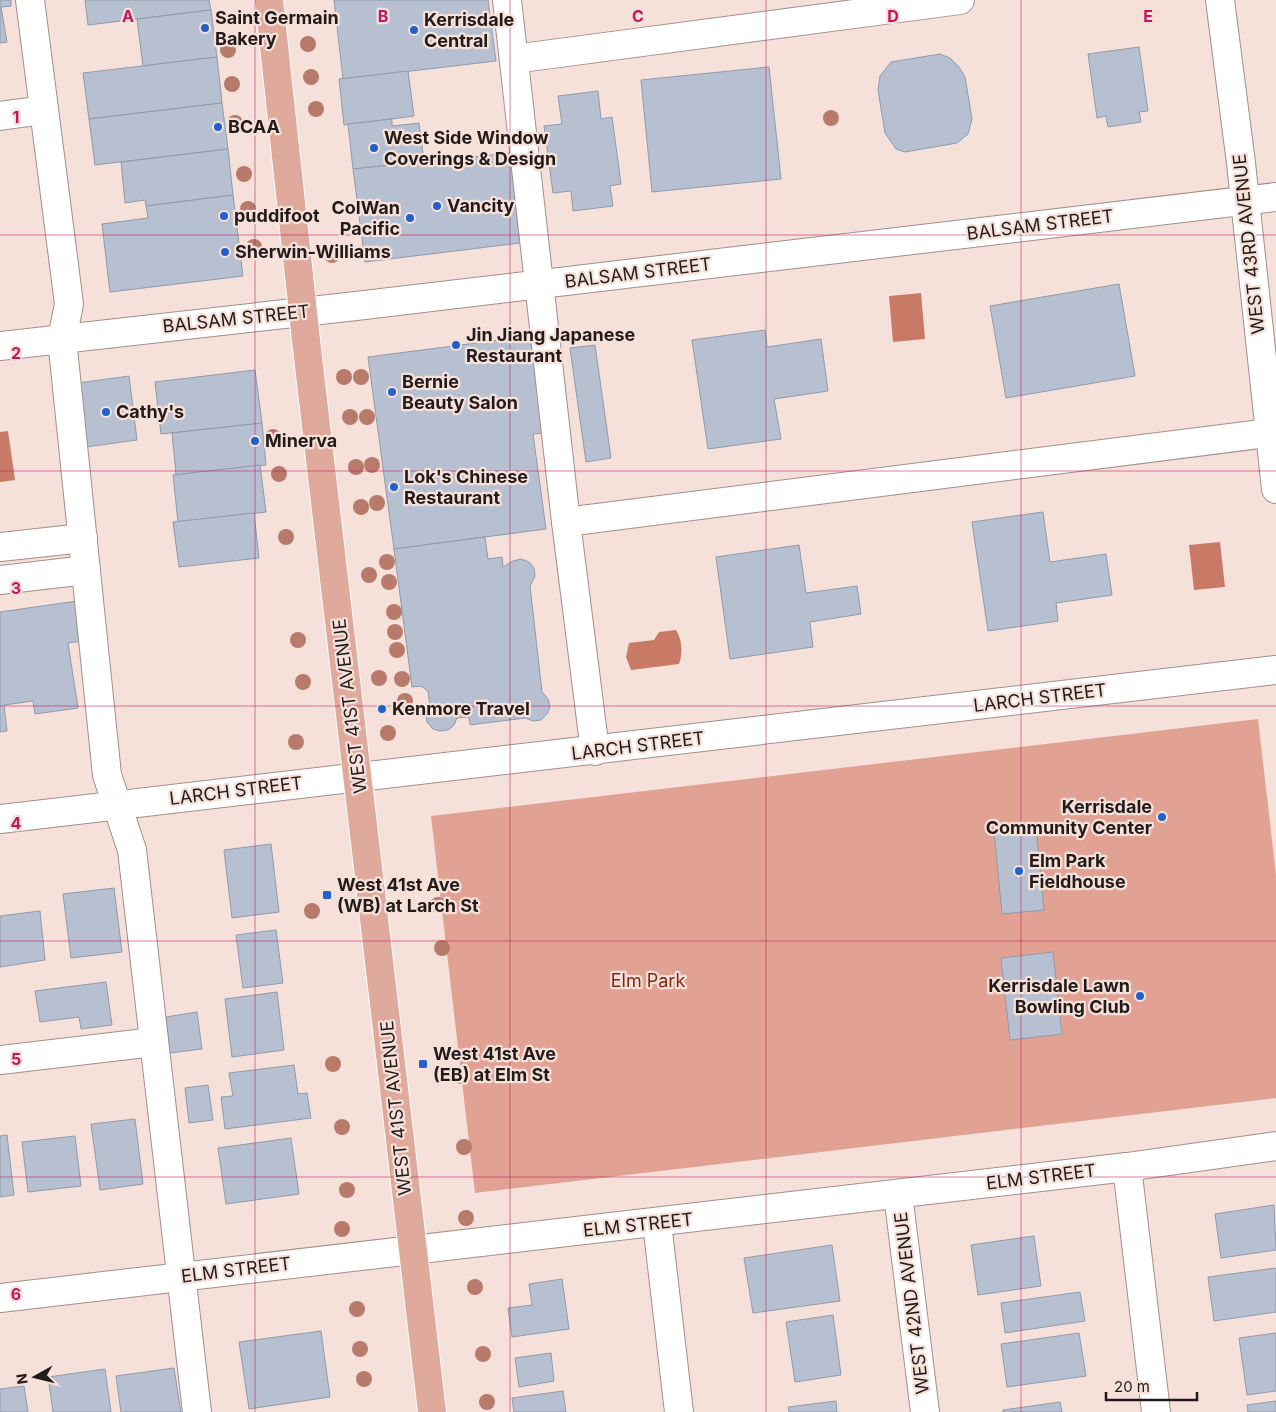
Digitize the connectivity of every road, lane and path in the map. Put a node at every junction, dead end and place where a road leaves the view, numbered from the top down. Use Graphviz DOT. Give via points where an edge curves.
graph roads {
  1 [pos="30,0"];
  2 [pos="269,0"];
  3 [pos="507,0"];
  4 [pos="960,0"];
  5 [pos="1220,0"];
  6 [pos="514,60"];
  7 [pos="44,110"];
  8 [pos="0,116"];
  9 [pos="1276,197"];
  10 [pos="1245,201"];
  11 [pos="538,284"];
  12 [pos="304,312"];
  13 [pos="62,339"];
  14 [pos="0,346"];
  15 [pos="1273,433"];
  16 [pos="1276,489"];
  17 [pos="566,522"];
  18 [pos="83,538"];
  19 [pos="0,547"];
  20 [pos="86,570"];
  21 [pos="0,580"];
  22 [pos="1276,670"];
  23 [pos="595,751"];
  24 [pos="358,777"];
  25 [pos="118,805"];
  26 [pos="0,819"];
  27 [pos="154,1042"];
  28 [pos="0,1060"];
  29 [pos="1276,1146"];
  30 [pos="1127,1167"];
  31 [pos="898,1194"];
  32 [pos="657,1223"];
  33 [pos="412,1250"];
  34 [pos="182,1277"];
  35 [pos="0,1298"];
  36 [pos="198,1412"];
  37 [pos="432,1412"];
  38 [pos="679,1412"];
  39 [pos="924,1412"];
  40 [pos="1156,1412"];
  1 -- 7 [label="street"];
  2 -- 12 [label="main road, WEST 41ST AVENUE"];
  3 -- 6 [label="street"];
  4 -- 6 [label="street"];
  5 -- 10 [label="street, WEST 43RD AVENUE"];
  6 -- 11 [label="street"];
  7 -- 8 [label="street"];
  7 -- 13 [label="street" via="69,304"];
  9 -- 10 [label="street, BALSAM STREET"];
  10 -- 11 [label="street, BALSAM STREET"];
  10 -- 15 [label="street, WEST 43RD AVENUE"];
  11 -- 12 [label="street, BALSAM STREET"];
  11 -- 17 [label="street"];
  12 -- 13 [label="street, BALSAM STREET"];
  12 -- 24 [label="main road, WEST 41ST AVENUE"];
  13 -- 14 [label="street, BALSAM STREET"];
  13 -- 18 [label="street"];
  15 -- 16 [label="street, WEST 43RD AVENUE"];
  15 -- 17 [label="street"];
  17 -- 23 [label="street"];
  18 -- 19 [label="street"];
  18 -- 20 [label="street"];
  20 -- 21 [label="street"];
  20 -- 25 [label="street" via="107,776"];
  22 -- 23 [label="street, LARCH STREET"];
  23 -- 24 [label="street, LARCH STREET"];
  24 -- 25 [label="street, LARCH STREET"];
  24 -- 33 [label="main road, WEST 41ST AVENUE"];
  25 -- 26 [label="street, LARCH STREET"];
  25 -- 27 [label="street" via="132,850"];
  27 -- 28 [label="street"];
  27 -- 34 [label="street"];
  29 -- 30 [label="street, ELM STREET"];
  30 -- 31 [label="street, ELM STREET"];
  30 -- 40 [label="street"];
  31 -- 32 [label="street, ELM STREET"];
  31 -- 39 [label="street, WEST 42ND AVENUE"];
  32 -- 33 [label="street, ELM STREET"];
  32 -- 38 [label="street"];
  33 -- 34 [label="street, ELM STREET"];
  33 -- 37 [label="main road, WEST 41ST AVENUE"];
  34 -- 35 [label="street, ELM STREET"];
  34 -- 36 [label="street"];
}
